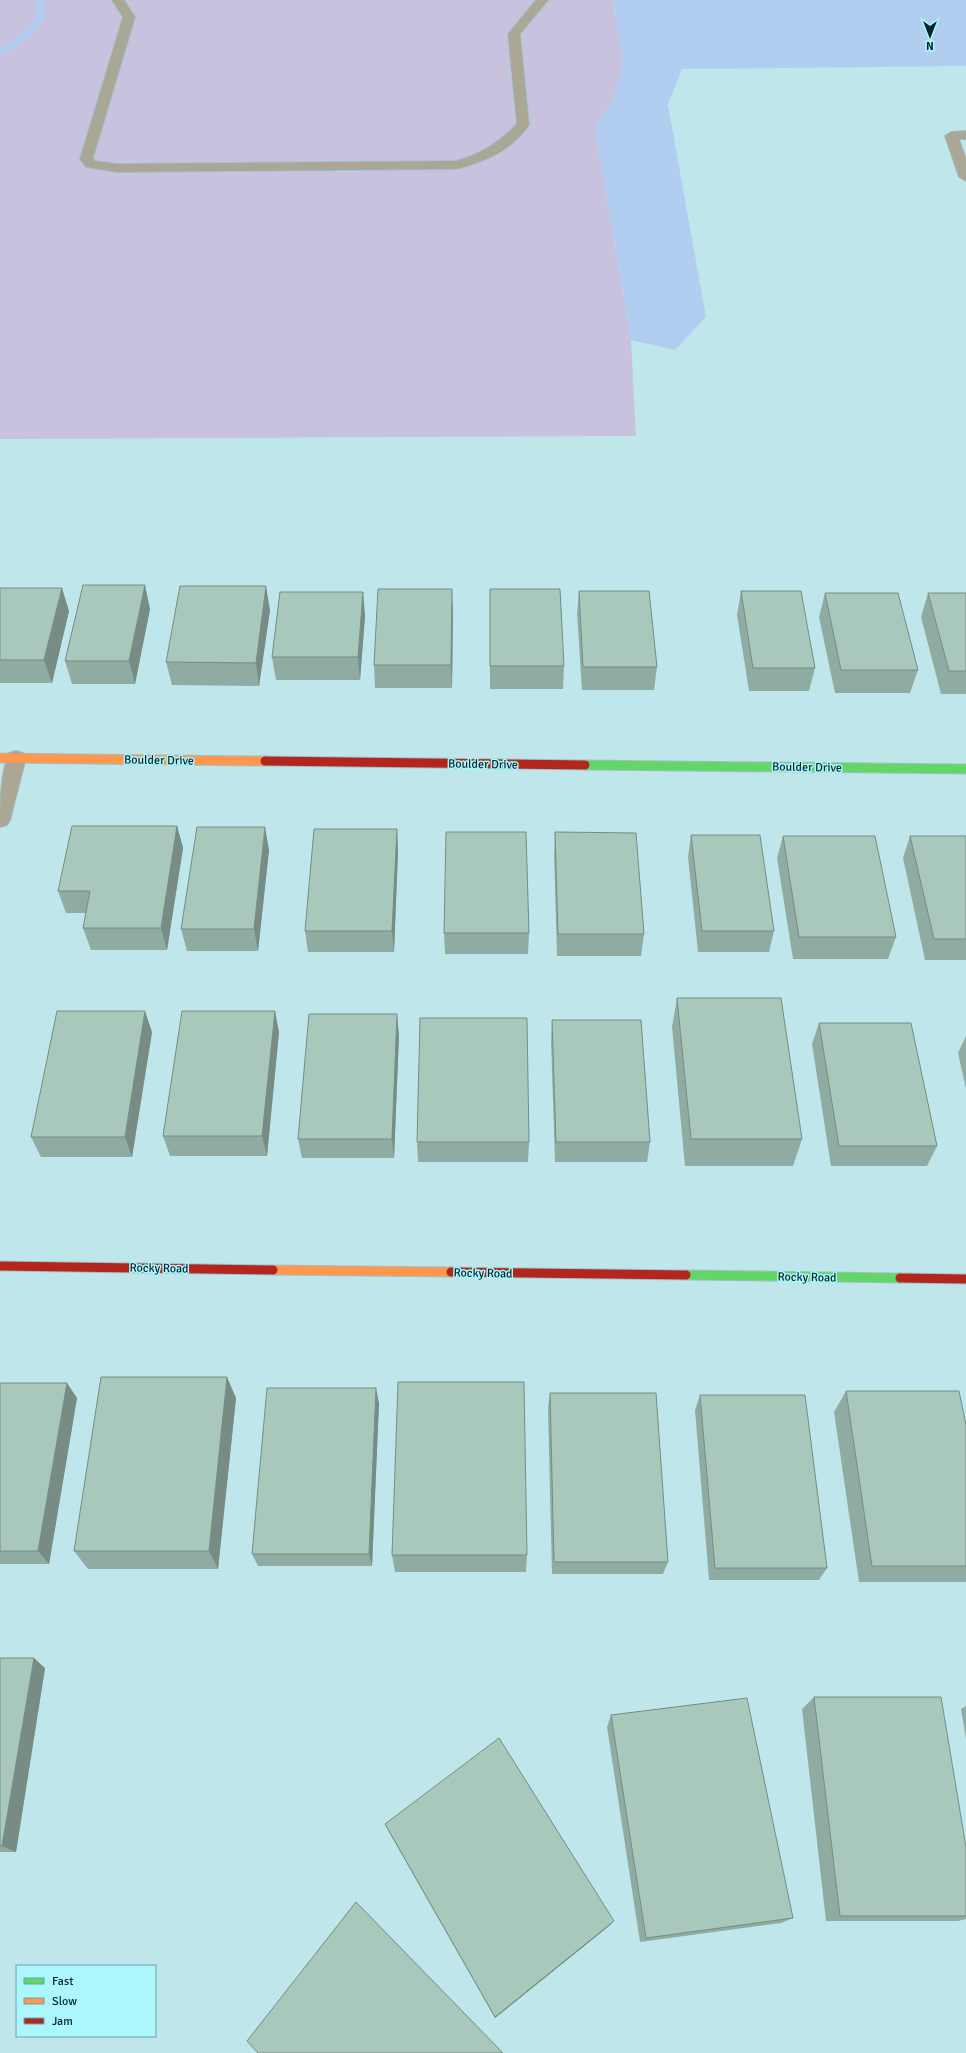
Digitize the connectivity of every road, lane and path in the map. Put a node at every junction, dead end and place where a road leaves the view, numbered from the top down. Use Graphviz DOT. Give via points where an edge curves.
graph roads {
  1 [pos="118,0"];
  2 [pos="542,0"];
  3 [pos="966,135"];
  4 [pos="966,177"];
  5 [pos="8,758"];
  6 [pos="966,769"];
  7 [pos="0,820"];
  8 [pos="0,1266"];
  9 [pos="966,1279"];
  1 -- 2 [label="street" via="129,17 86,159 91,164 117,168 456,165 482,158 499,148 523,125 514,34"];
  3 -- 4 [label="street" via="951,136"];
  5 -- 6 [label="street, Boulder Drive"];
  5 -- 7 [label="street"];
  8 -- 9 [label="street, Rocky Road"];
}
